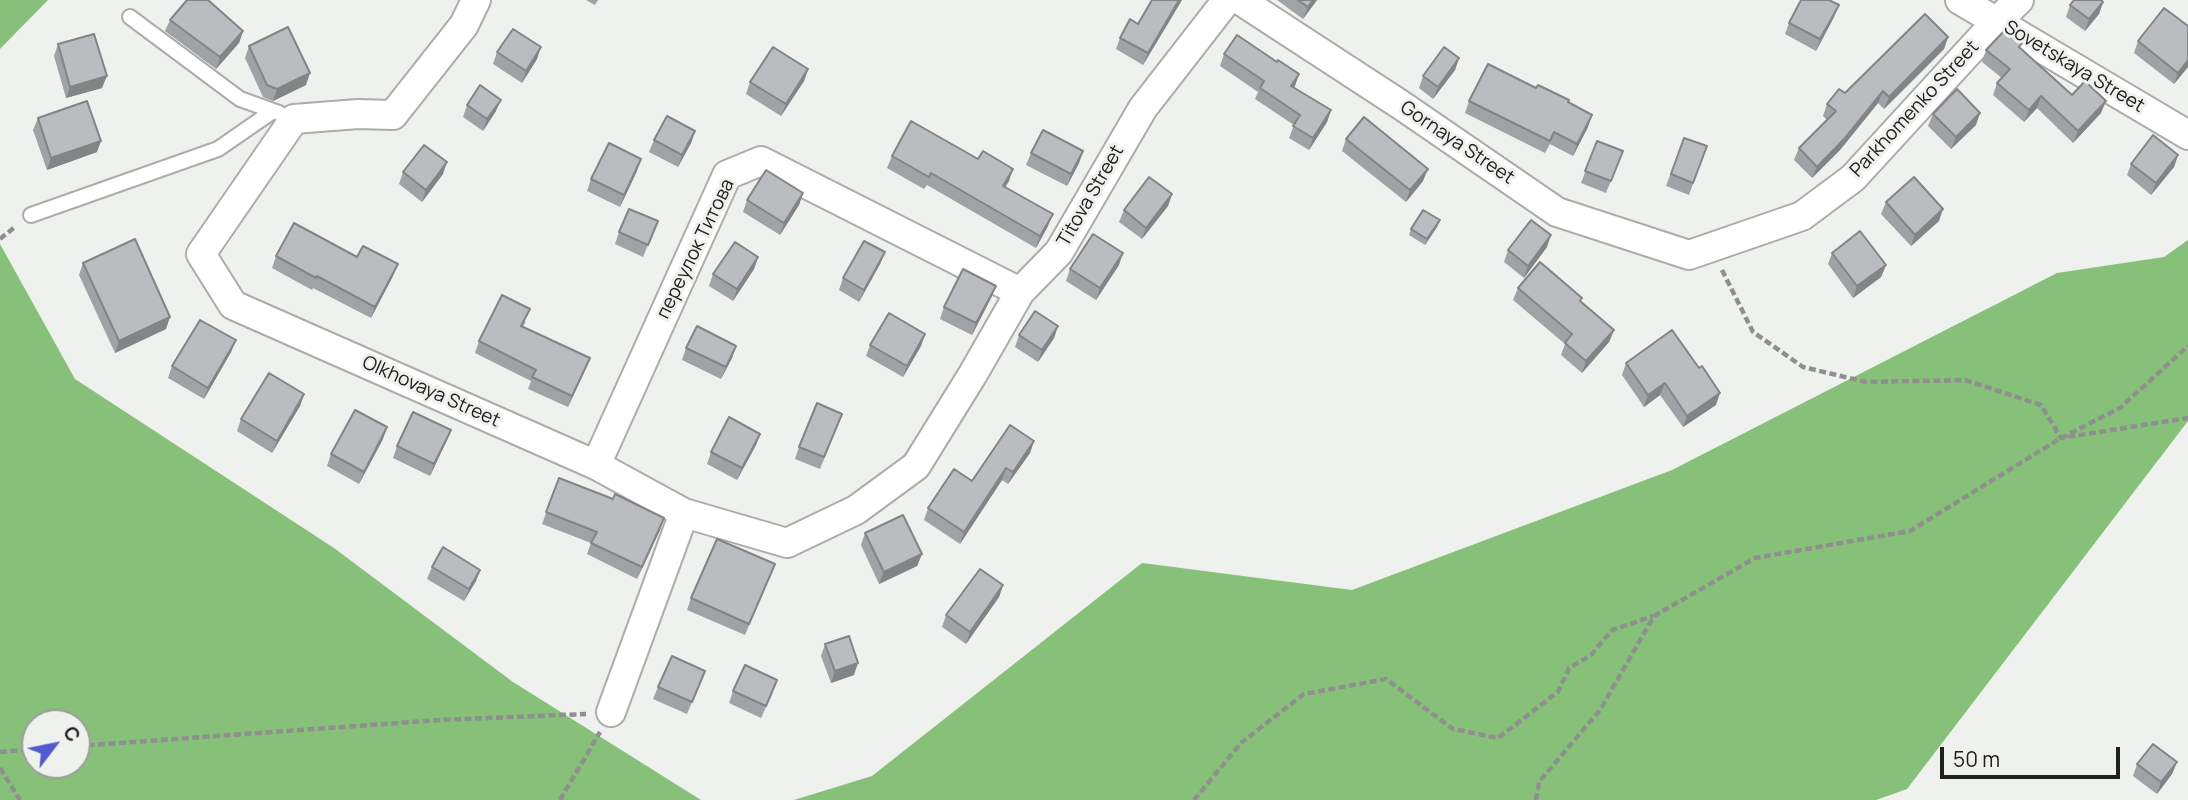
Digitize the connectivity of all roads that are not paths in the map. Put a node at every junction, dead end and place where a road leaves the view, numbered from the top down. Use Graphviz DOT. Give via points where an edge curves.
graph roads {
  1 [pos="476,0"];
  2 [pos="1227,0"];
  3 [pos="1240,0"];
  4 [pos="1961,0"];
  5 [pos="2019,0"];
  6 [pos="130,18"];
  7 [pos="1997,21"];
  8 [pos="283,115"];
  9 [pos="2188,135"];
  10 [pos="31,215"];
  11 [pos="1700,251"];
  12 [pos="1020,292"];
  13 [pos="596,465"];
  14 [pos="916,466"];
  15 [pos="684,513"];
  16 [pos="611,712"];
  1 -- 8 [label="street" via="464,25 393,115"];
  2 -- 12 [label="street, Titova Street" via="1143,108 1059,252"];
  3 -- 11 [label="street, Gornaya Street" via="1557,212"];
  4 -- 7 [label="street, Sovetskaya Street"];
  5 -- 7 [label="street, Parkhomenko Street"];
  6 -- 8 [label="lane" via="240,99"];
  7 -- 9 [label="street, Sovetskaya Street"];
  7 -- 11 [label="street, Parkhomenko Street" via="1853,178 1802,216"];
  8 -- 10 [label="lane" via="218,149"];
  8 -- 13 [label="street, Olkhovaya Street" via="201,254 233,305"];
  12 -- 13 [label="street, переулок Титова" via="761,161 727,175"];
  12 -- 14 [label="street, Titova Street"];
  13 -- 15 [label="street, Olkhovaya Street"];
  14 -- 15 [label="street, Olkhovaya Street" via="856,510 787,542"];
  15 -- 16 [label="street"];
}
